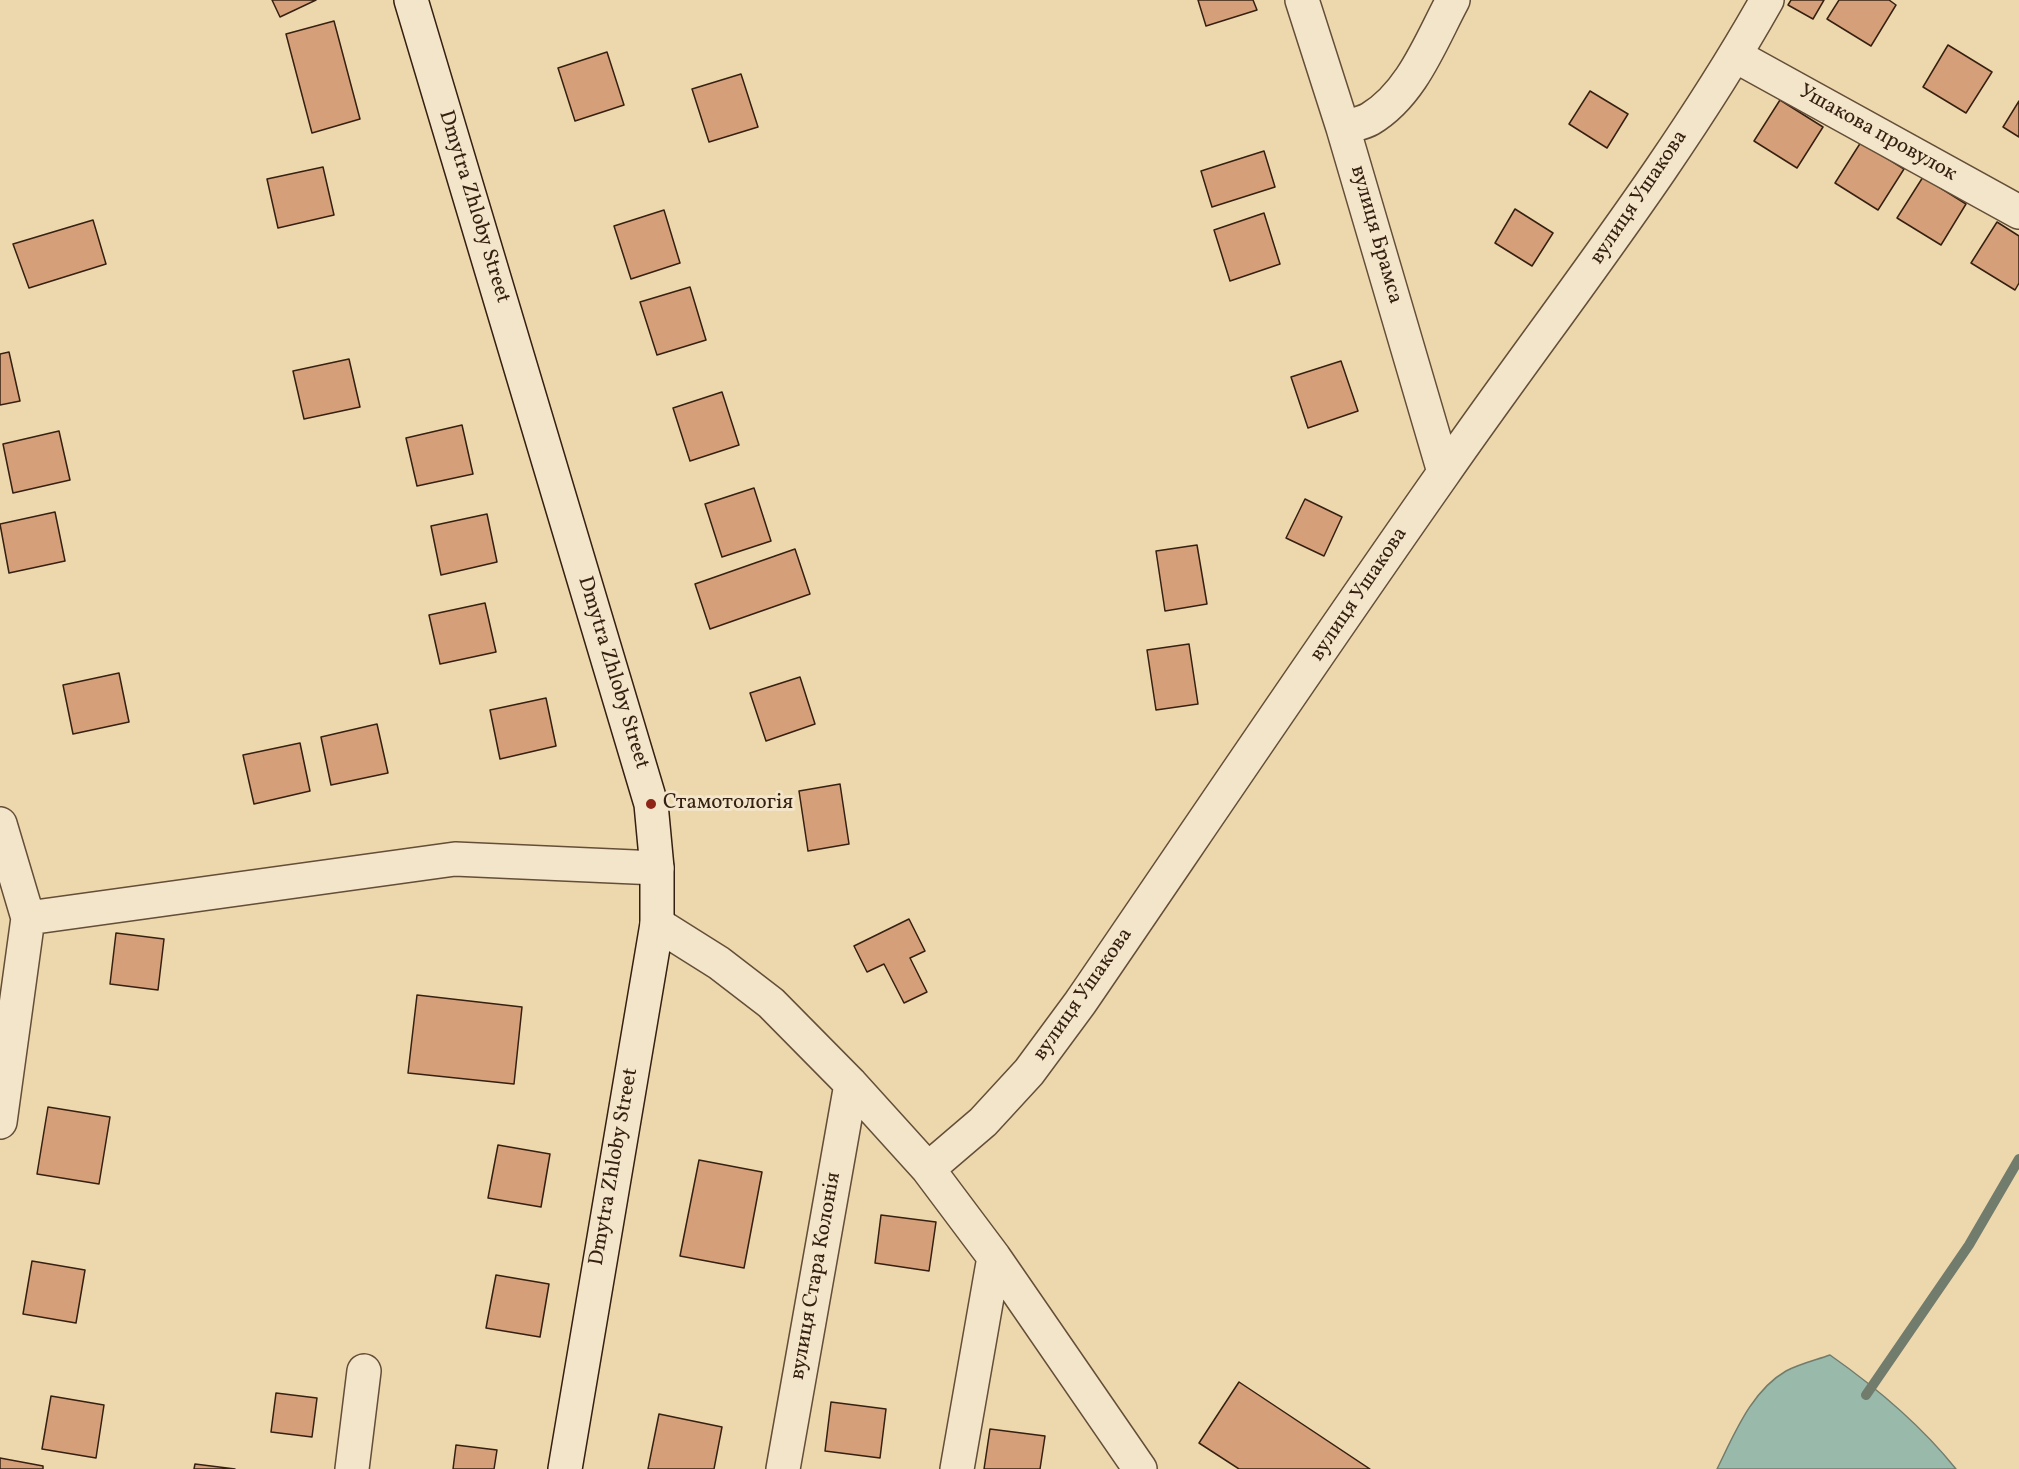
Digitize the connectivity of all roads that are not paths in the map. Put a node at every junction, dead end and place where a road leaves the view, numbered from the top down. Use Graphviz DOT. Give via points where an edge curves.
graph roads {
  1 [pos="411,0"];
  2 [pos="1302,0"];
  3 [pos="1453,0"];
  4 [pos="1767,0"];
  5 [pos="1736,56"];
  6 [pos="1343,128"];
  7 [pos="2019,212"];
  8 [pos="1444,472"];
  9 [pos="0,824"];
  10 [pos="657,868"];
  11 [pos="28,918"];
  12 [pos="657,924"];
  13 [pos="851,1084"];
  14 [pos="0,1122"];
  15 [pos="928,1169"];
  16 [pos="994,1257"];
  17 [pos="364,1371"];
  18 [pos="352,1469"];
  19 [pos="564,1469"];
  20 [pos="783,1469"];
  21 [pos="957,1469"];
  22 [pos="1140,1469"];
  1 -- 10 [label="street, Dmytra Zhloby Street" via="651,804"];
  2 -- 6 [label="street, вулиця Брамса"];
  3 -- 6 [label="street" via="1413,76 1370,119"];
  4 -- 5 [label="street, вулиця Ушакова"];
  5 -- 7 [label="street, Ушакова провулок"];
  5 -- 8 [label="street, вулиця Ушакова" via="1585,278"];
  6 -- 8 [label="street, вулиця Брамса"];
  8 -- 15 [label="street, вулиця Ушакова" via="1029,1072 983,1122"];
  9 -- 11 [label="street"];
  10 -- 11 [label="street" via="455,859"];
  10 -- 12 [label="street, Dmytra Zhloby Street"];
  11 -- 14 [label="street"];
  12 -- 13 [label="street" via="719,963 771,1003"];
  12 -- 19 [label="street, Dmytra Zhloby Street"];
  13 -- 15 [label="street"];
  13 -- 20 [label="street, вулиця Стара Колонія"];
  15 -- 16 [label="street"];
  16 -- 21 [label="street"];
  16 -- 22 [label="street"];
  17 -- 18 [label="street"];
}
